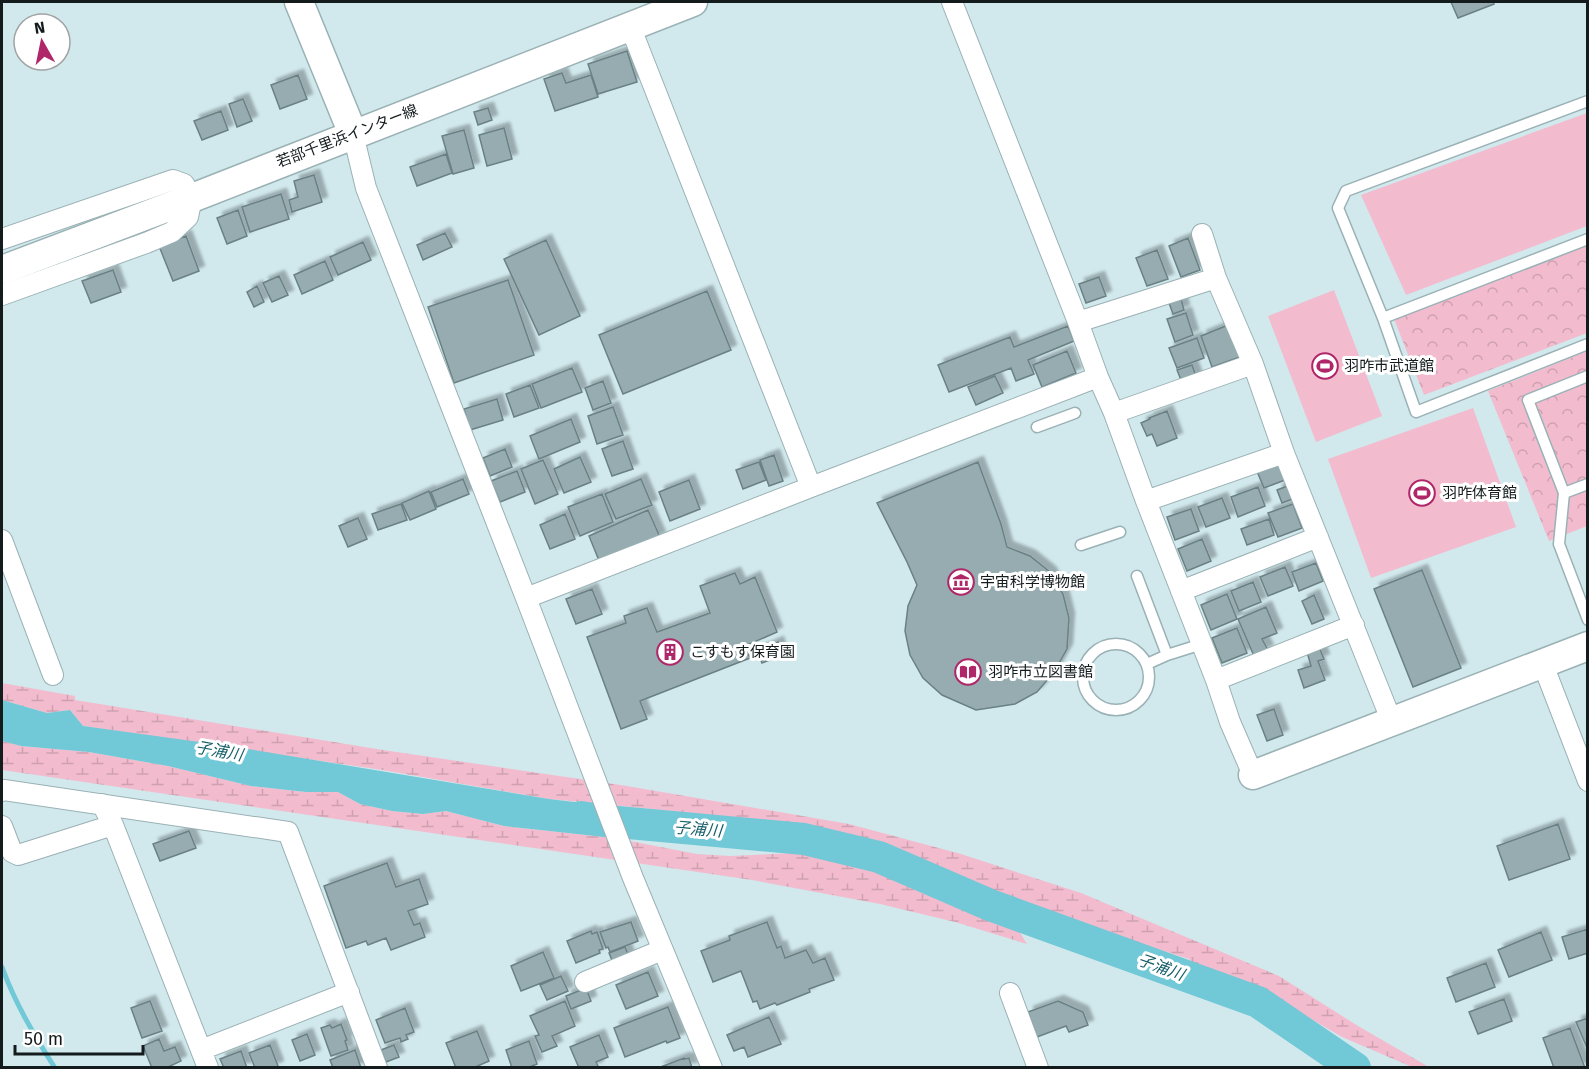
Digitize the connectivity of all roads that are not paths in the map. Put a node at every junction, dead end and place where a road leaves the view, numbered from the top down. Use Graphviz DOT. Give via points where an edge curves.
graph roads {
  1 [pos="299,2"];
  2 [pos="693,2"];
  3 [pos="952,2"];
  4 [pos="630,26"];
  5 [pos="1587,101"];
  6 [pos="353,134"];
  7 [pos="192,198"];
  8 [pos="1202,234"];
  9 [pos="2,239"];
  10 [pos="1587,239"];
  11 [pos="2,270"];
  12 [pos="1216,278"];
  13 [pos="2,295"];
  14 [pos="1383,318"];
  15 [pos="1078,322"];
  16 [pos="1587,344"];
  17 [pos="1253,364"];
  18 [pos="1098,376"];
  19 [pos="1587,376"];
  20 [pos="1075,413"];
  21 [pos="1114,413"];
  22 [pos="1037,427"];
  23 [pos="1284,453"];
  24 [pos="1587,484"];
  25 [pos="811,487"];
  26 [pos="1564,493"];
  27 [pos="1146,501"];
  28 [pos="1120,532"];
  29 [pos="1318,537"];
  30 [pos="2,540"];
  31 [pos="1082,545"];
  32 [pos="1137,576"];
  33 [pos="1181,591"];
  34 [pos="526,598"];
  35 [pos="1587,620"];
  36 [pos="1354,626"];
  37 [pos="1202,644"];
  38 [pos="1587,646"];
  39 [pos="1167,655"];
  40 [pos="1542,662"];
  41 [pos="1147,664"];
  42 [pos="53,675"];
  43 [pos="1216,680"];
  44 [pos="1392,722"];
  45 [pos="1253,775"];
  46 [pos="1587,781"];
  47 [pos="2,791"];
  48 [pos="102,804"];
  49 [pos="113,825"];
  50 [pos="2,826"];
  51 [pos="662,950"];
  52 [pos="585,982"];
  53 [pos="349,992"];
  54 [pos="1010,993"];
  55 [pos="204,1059"];
  56 [pos="377,1068"];
  57 [pos="712,1068"];
  58 [pos="1038,1068"];
  1 -- 6 [label="main road"];
  2 -- 4 [label="main road, 若部千里浜インター線"];
  3 -- 15 [label="street"];
  4 -- 6 [label="main road, 若部千里浜インター線"];
  4 -- 25 [label="street"];
  5 -- 14 [label="lane" via="1346,191 1338,208"];
  6 -- 7 [label="main road, 若部千里浜インター線"];
  6 -- 34 [label="street" via="366,188"];
  7 -- 9 [label="street" via="184,184 173,180"];
  7 -- 11 [label="main road, 若部千里浜インター線"];
  7 -- 13 [label="street" via="188,217 172,232"];
  8 -- 12 [label="street"];
  10 -- 14 [label="lane"];
  12 -- 15 [label="street"];
  12 -- 17 [label="street"];
  14 -- 16 [label="lane" via="1416,412"];
  15 -- 18 [label="street"];
  17 -- 21 [label="street"];
  17 -- 23 [label="street"];
  18 -- 21 [label="street"];
  18 -- 25 [label="street"];
  19 -- 26 [label="lane" via="1528,400"];
  20 -- 22 [label="lane"];
  21 -- 27 [label="street"];
  23 -- 27 [label="street"];
  23 -- 29 [label="street"];
  24 -- 26 [label="lane"];
  25 -- 34 [label="street"];
  26 -- 35 [label="lane" via="1559,544"];
  27 -- 33 [label="street"];
  28 -- 31 [label="lane"];
  29 -- 33 [label="street"];
  29 -- 36 [label="street"];
  30 -- 42 [label="street"];
  32 -- 39 [label="lane"];
  33 -- 37 [label="street"];
  34 -- 51 [label="street"];
  36 -- 43 [label="street"];
  36 -- 44 [label="street"];
  37 -- 39 [label="lane"];
  37 -- 43 [label="street"];
  38 -- 40 [label="main road"];
  39 -- 41 [label="lane"];
  40 -- 44 [label="main road"];
  40 -- 46 [label="street"];
  41 -- 41 [label="lane" via="1147,690 1131,707 1105,709 1085,691 1082,672 1100,647 1122,644 1141,655"];
  43 -- 45 [label="street"];
  44 -- 45 [label="main road"];
  47 -- 48 [label="street"];
  48 -- 49 [label="street"];
  48 -- 53 [label="street" via="288,832"];
  49 -- 50 [label="street" via="18,855 12,852"];
  49 -- 55 [label="street"];
  51 -- 52 [label="street"];
  51 -- 57 [label="street"];
  53 -- 55 [label="street"];
  53 -- 56 [label="street"];
  54 -- 58 [label="street"];
}
